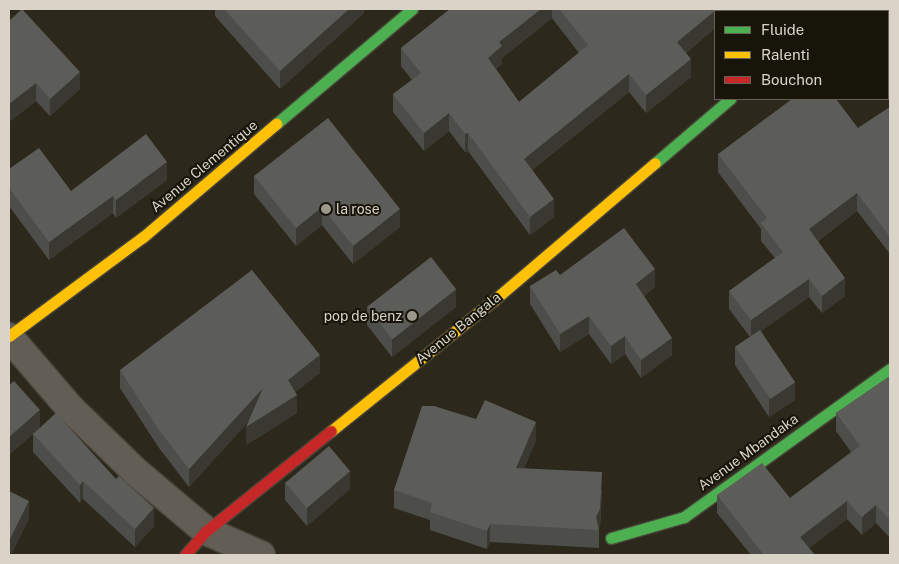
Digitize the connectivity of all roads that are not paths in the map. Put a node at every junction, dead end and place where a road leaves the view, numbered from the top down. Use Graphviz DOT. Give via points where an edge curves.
graph roads {
  1 [pos="412,9"];
  2 [pos="729,100"];
  3 [pos="9,337"];
  4 [pos="890,369"];
  5 [pos="206,531"];
  6 [pos="612,538"];
  7 [pos="185,555"];
  8 [pos="260,555"];
  1 -- 3 [label="street, Avenue Clementique" via="142,237"];
  2 -- 5 [label="street, Avenue Bangala" via="494,300"];
  3 -- 5 [label="street" via="70,408 136,472"];
  4 -- 6 [label="street, Avenue Mbandaka" via="684,516"];
  5 -- 7 [label="street, Avenue Bangala"];
  5 -- 8 [label="street"];
}
